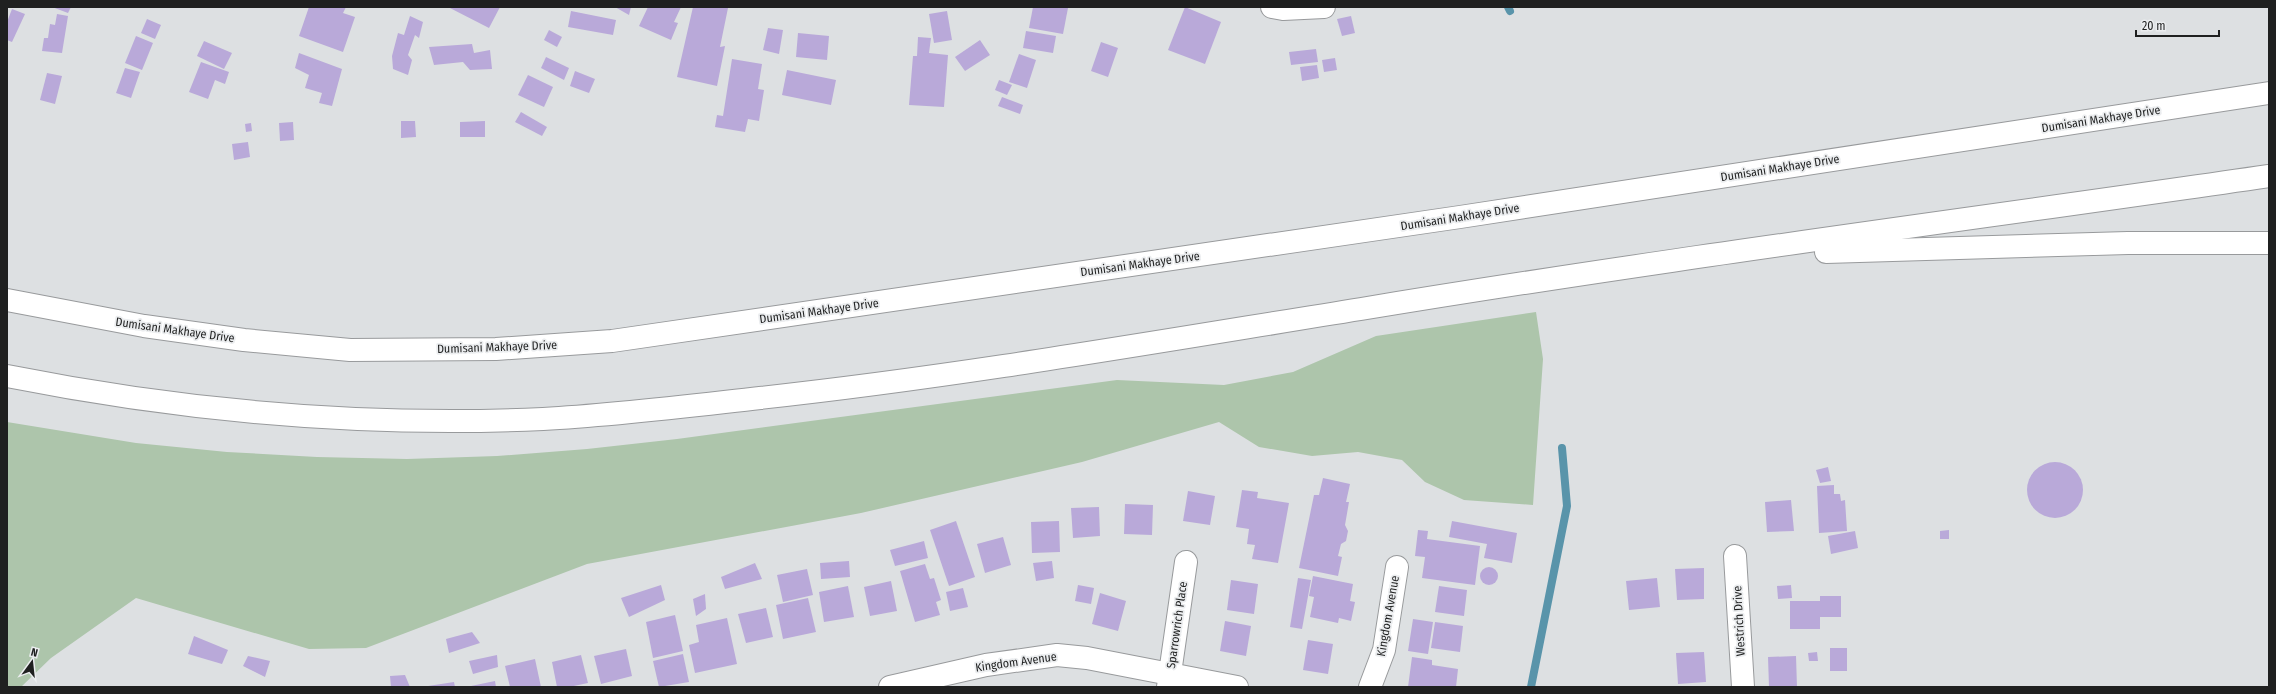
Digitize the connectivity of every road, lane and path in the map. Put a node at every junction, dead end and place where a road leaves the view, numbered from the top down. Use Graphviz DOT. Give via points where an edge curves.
graph roads {
  1 [pos="1272,7"];
  2 [pos="1324,7"];
  3 [pos="2269,93"];
  4 [pos="2269,176"];
  5 [pos="2269,243"];
  6 [pos="1718,256"];
  7 [pos="7,300"];
  8 [pos="7,376"];
  9 [pos="1735,556"];
  10 [pos="1186,562"];
  11 [pos="1397,567"];
  12 [pos="1169,681"];
  13 [pos="890,687"];
  14 [pos="1237,687"];
  15 [pos="1370,687"];
  16 [pos="1743,687"];
  1 -- 2 [label="main road"];
  3 -- 7 [label="main road, Dumisani Makhaye Drive" via="1460,217 612,341 496,349 350,350 244,340 144,326"];
  4 -- 6 [label="main road"];
  5 -- 6 [label="main road" via="2128,243"];
  6 -- 8 [label="main road" via="1511,285 1044,361 820,392 619,414 540,419 407,420 260,413 108,395"];
  9 -- 16 [label="main road, Westrich Drive"];
  10 -- 12 [label="main road, Sparrowrich Place"];
  11 -- 15 [label="main road, Kingdom Avenue" via="1384,650"];
  12 -- 13 [label="main road, Kingdom Avenue" via="1087,658 1058,655 986,665"];
  12 -- 14 [label="main road, Kingdom Avenue"];
}
